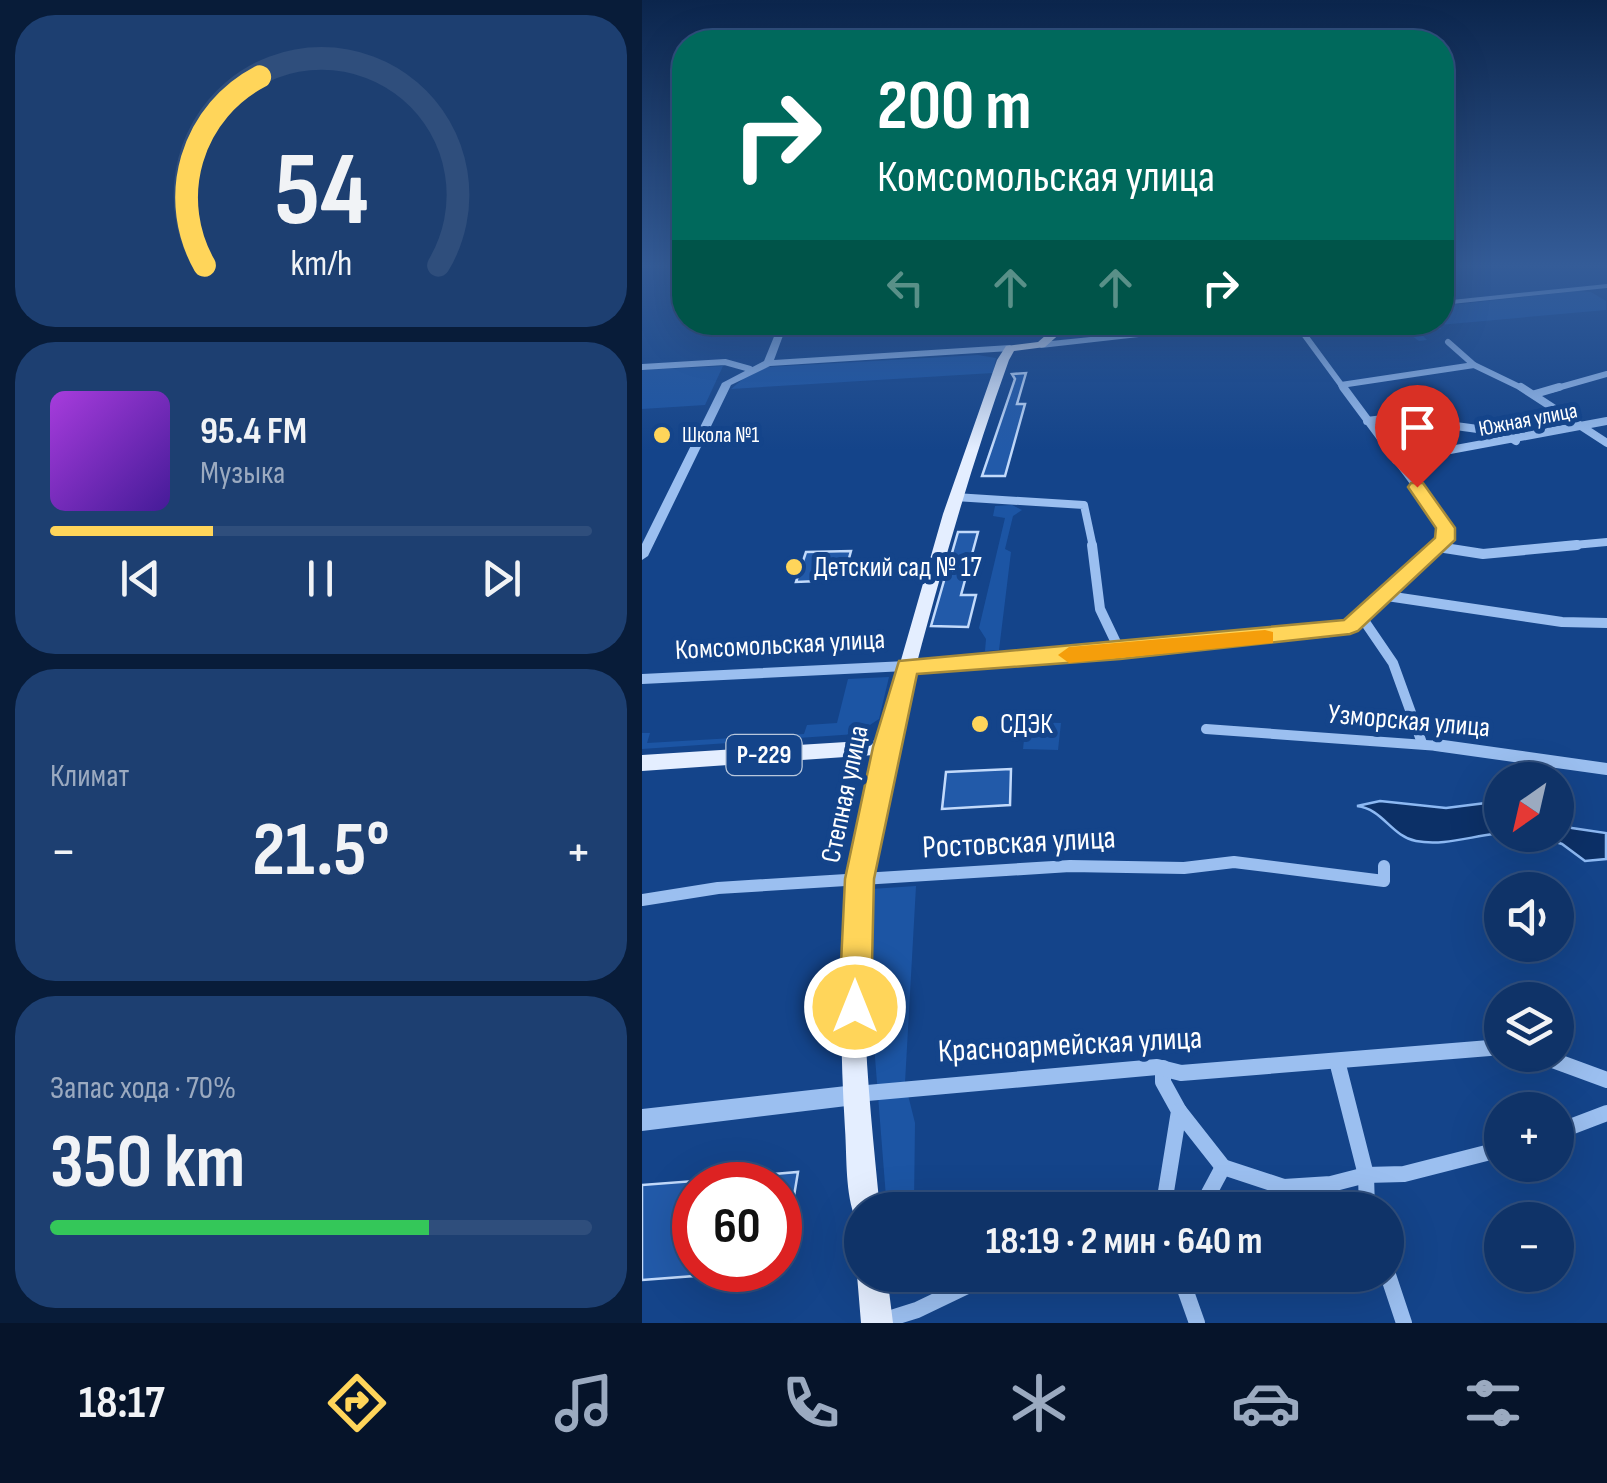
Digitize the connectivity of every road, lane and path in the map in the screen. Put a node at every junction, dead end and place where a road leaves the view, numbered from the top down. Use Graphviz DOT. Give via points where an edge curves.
graph roads {
  1 [pos="779,335"];
  2 [pos="1042,335"];
  3 [pos="1053,335"];
  4 [pos="1145,335"];
  5 [pos="1305,335"];
  6 [pos="1448,342"];
  7 [pos="1040,346"];
  8 [pos="1026,347"];
  9 [pos="1010,348"];
  10 [pos="768,363"];
  11 [pos="1474,365"];
  12 [pos="642,367"];
  13 [pos="750,369"];
  14 [pos="1606,374"];
  15 [pos="1342,386"];
  16 [pos="1535,394"];
  17 [pos="1449,411"];
  18 [pos="1424,414"];
  19 [pos="1367,421"];
  20 [pos="1606,421"];
  21 [pos="1584,427"];
  22 [pos="1516,441"];
  23 [pos="1606,443"];
  24 [pos="1396,460"];
  25 [pos="955,497"];
  26 [pos="1606,542"];
  27 [pos="1438,546"];
  28 [pos="642,556"];
  29 [pos="1387,596"];
  30 [pos="1363,620"];
  31 [pos="1606,623"];
  32 [pos="1120,651"];
  33 [pos="908,666"];
  34 [pos="642,679"];
  35 [pos="1206,729"];
  36 [pos="1422,744"];
  37 [pos="886,747"];
  38 [pos="642,763"];
  39 [pos="1606,769"];
  40 [pos="1384,866"];
  41 [pos="859,879"];
  42 [pos="642,900"];
  43 [pos="1484,1049"];
  44 [pos="1337,1061"];
  45 [pos="1163,1068"];
  46 [pos="1574,1068"];
  47 [pos="1606,1080"];
  48 [pos="856,1094"];
  49 [pos="1179,1111"];
  50 [pos="1606,1113"];
  51 [pos="642,1120"];
  52 [pos="1574,1125"];
  53 [pos="1484,1154"];
  54 [pos="1224,1168"];
  55 [pos="1366,1175"];
  56 [pos="864,1192"];
  57 [pos="1166,1192"];
  58 [pos="1210,1192"];
  59 [pos="1366,1192"];
  60 [pos="873,1292"];
  61 [pos="955,1292"];
  62 [pos="1186,1292"];
  63 [pos="1394,1292"];
  64 [pos="876,1323"];
  65 [pos="1197,1323"];
  66 [pos="1404,1323"];
  1 -- 10 [label="street"];
  2 -- 8 [label="main road"];
  3 -- 7 [label="main road"];
  4 -- 7 [label="street"];
  5 -- 15 [label="street"];
  6 -- 11 [label="street"];
  7 -- 8 [label="main road"];
  8 -- 9 [label="main road"];
  9 -- 10 [label="street"];
  9 -- 25 [label="main road, Степная улица"];
  10 -- 13 [label="street"];
  11 -- 15 [label="street"];
  11 -- 16 [label="street"];
  12 -- 13 [label="street" via="725,362"];
  13 -- 28 [label="street" via="726,383"];
  14 -- 16 [label="street"];
  15 -- 19 [label="street"];
  16 -- 21 [label="street"];
  17 -- 18 [label="street"];
  18 -- 19 [label="street"];
  18 -- 22 [label="street" via="1447,428 1495,426"];
  19 -- 24 [label="street"];
  20 -- 21 [label="street, Южная улица"];
  21 -- 22 [label="street, Южная улица"];
  21 -- 23 [label="street"];
  22 -- 24 [label="street, Южная улица"];
  24 -- 27 [label="street" via="1446,528"];
  25 -- 32 [label="street" via="1084,504 1100,608"];
  25 -- 33 [label="main road, Степная улица"];
  26 -- 27 [label="street" via="1482,554"];
  27 -- 29 [label="street, Комсомольская улица"];
  29 -- 30 [label="street, Комсомольская улица"];
  29 -- 31 [label="street"];
  30 -- 32 [label="street, Комсомольская улица" via="1330,632"];
  30 -- 36 [label="street" via="1393,663"];
  32 -- 33 [label="street, Комсомольская улица"];
  33 -- 34 [label="street, Комсомольская улица"];
  33 -- 37 [label="main road, Степная улица"];
  35 -- 36 [label="street, Узморская улица"];
  36 -- 39 [label="street, Узморская улица"];
  37 -- 38 [label="main road, Р-229"];
  37 -- 41 [label="main road, Степная улица"];
  40 -- 41 [label="street, Ростовская улица" via="1384,881 1234,862"];
  41 -- 42 [label="street, Ростовская улица"];
  41 -- 48 [label="main road, Степная улица"];
  43 -- 44 [label="street, Красноармейская улица"];
  44 -- 45 [label="street, Красноармейская улица"];
  44 -- 55 [label="street"];
  45 -- 48 [label="street, Красноармейская улица"];
  45 -- 49 [label="street"];
  46 -- 47 [label="street"];
  48 -- 51 [label="street, Красноармейская улица"];
  48 -- 56 [label="main road, Степная улица"];
  49 -- 54 [label="street"];
  49 -- 57 [label="street"];
  50 -- 52 [label="street"];
  53 -- 55 [label="street" via="1404,1174"];
  54 -- 55 [label="street" via="1284,1186"];
  54 -- 58 [label="street"];
  55 -- 59 [label="street"];
  60 -- 64 [label="main road"];
  61 -- 64 [label="street"];
  62 -- 65 [label="street"];
  63 -- 66 [label="street"];
}
